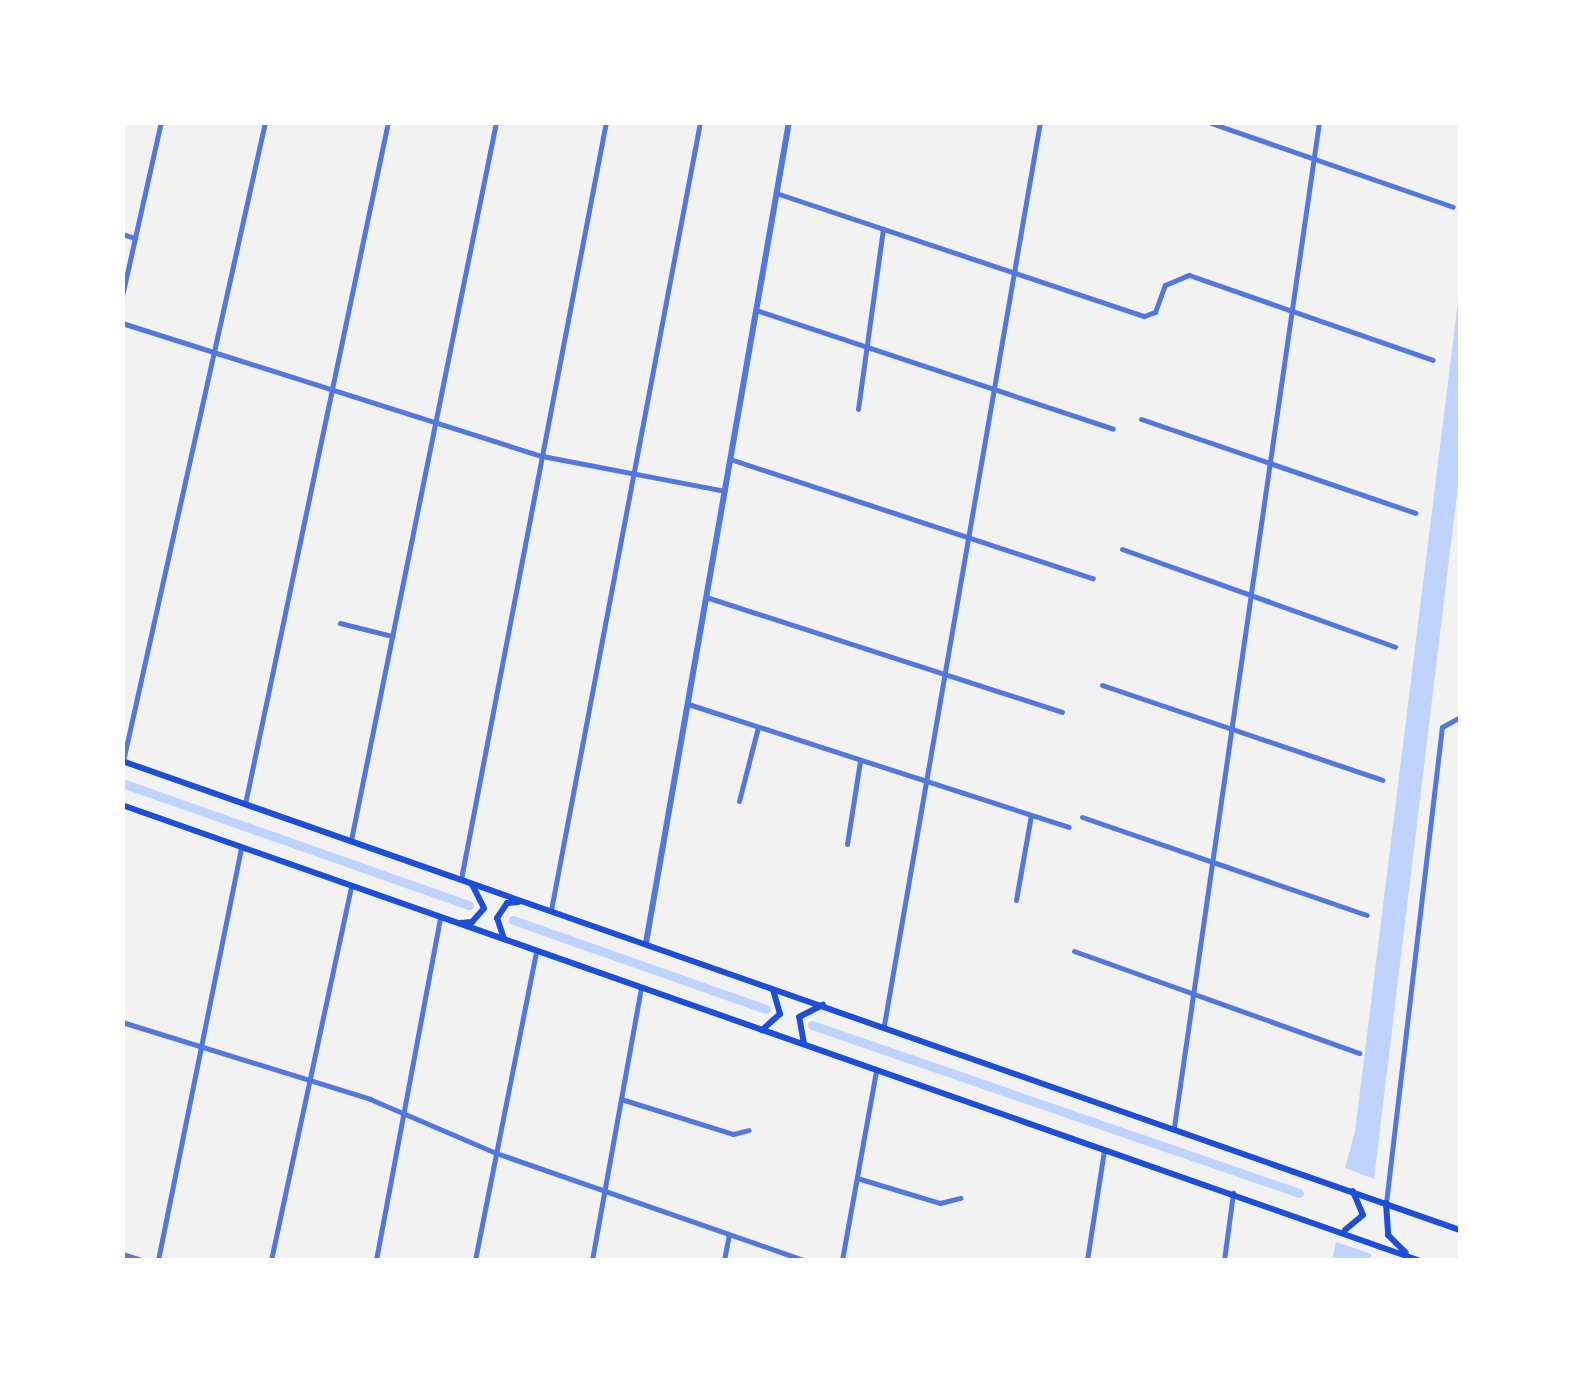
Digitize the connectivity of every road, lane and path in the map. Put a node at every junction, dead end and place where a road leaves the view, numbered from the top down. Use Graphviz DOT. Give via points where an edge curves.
graph roads {
  1 [pos="161,122"];
  2 [pos="265,122"];
  3 [pos="388,122"];
  4 [pos="496,122"];
  5 [pos="606,122"];
  6 [pos="700,122"];
  7 [pos="788,122"];
  8 [pos="1040,122"];
  9 [pos="1208,122"];
  10 [pos="1319,122"];
  11 [pos="1314,159"];
  12 [pos="776,193"];
  13 [pos="1453,207"];
  14 [pos="883,228"];
  15 [pos="122,234"];
  16 [pos="136,238"];
  17 [pos="1014,272"];
  18 [pos="122,296"];
  19 [pos="756,310"];
  20 [pos="1293,310"];
  21 [pos="122,324"];
  22 [pos="867,348"];
  23 [pos="213,352"];
  24 [pos="1434,360"];
  25 [pos="332,389"];
  26 [pos="993,391"];
  27 [pos="858,409"];
  28 [pos="1141,419"];
  29 [pos="436,420"];
  30 [pos="1113,429"];
  31 [pos="542,456"];
  32 [pos="730,459"];
  33 [pos="1270,463"];
  34 [pos="634,475"];
  35 [pos="724,491"];
  36 [pos="1416,512"];
  37 [pos="967,538"];
  38 [pos="1122,548"];
  39 [pos="1094,578"];
  40 [pos="706,596"];
  41 [pos="1254,596"];
  42 [pos="340,623"];
  43 [pos="392,636"];
  44 [pos="1395,647"];
  45 [pos="944,674"];
  46 [pos="1102,685"];
  47 [pos="688,704"];
  48 [pos="1062,712"];
  49 [pos="1460,716"];
  50 [pos="758,728"];
  51 [pos="1233,730"];
  52 [pos="123,761"];
  53 [pos="860,762"];
  54 [pos="1382,780"];
  55 [pos="925,783"];
  56 [pos="739,801"];
  57 [pos="245,804"];
  58 [pos="122,805"];
  59 [pos="1030,815"];
  60 [pos="1082,817"];
  61 [pos="1069,828"];
  62 [pos="351,840"];
  63 [pos="847,844"];
  64 [pos="241,848"];
  65 [pos="1213,860"];
  66 [pos="461,879"];
  67 [pos="471,882"];
  68 [pos="351,886"];
  69 [pos="1016,900"];
  70 [pos="524,901"];
  71 [pos="552,910"];
  72 [pos="1368,915"];
  73 [pos="440,919"];
  74 [pos="454,924"];
  75 [pos="506,942"];
  76 [pos="646,943"];
  77 [pos="1074,951"];
  78 [pos="536,952"];
  79 [pos="771,986"];
  80 [pos="640,989"];
  81 [pos="1196,994"];
  82 [pos="824,1005"];
  83 [pos="122,1022"];
  84 [pos="884,1025"];
  85 [pos="760,1030"];
  86 [pos="201,1046"];
  87 [pos="808,1048"];
  88 [pos="1359,1053"];
  89 [pos="876,1071"];
  90 [pos="308,1079"];
  91 [pos="620,1099"];
  92 [pos="403,1113"];
  93 [pos="1174,1127"];
  94 [pos="749,1130"];
  95 [pos="1104,1150"];
  96 [pos="496,1152"];
  97 [pos="857,1178"];
  98 [pos="604,1190"];
  99 [pos="1352,1191"];
  100 [pos="1233,1193"];
  101 [pos="960,1198"];
  102 [pos="1386,1204"];
  103 [pos="1334,1229"];
  104 [pos="1460,1230"];
  105 [pos="729,1235"];
  106 [pos="122,1254"];
  107 [pos="1415,1259"];
  108 [pos="142,1260"];
  109 [pos="158,1260"];
  110 [pos="271,1260"];
  111 [pos="376,1260"];
  112 [pos="476,1260"];
  113 [pos="592,1260"];
  114 [pos="724,1260"];
  115 [pos="803,1260"];
  116 [pos="842,1260"];
  117 [pos="1088,1260"];
  118 [pos="1224,1260"];
  1 -- 16 [label="street"];
  2 -- 23 [label="street"];
  3 -- 25 [label="street"];
  4 -- 29 [label="street"];
  5 -- 31 [label="street"];
  6 -- 34 [label="street"];
  7 -- 12 [label="street"];
  8 -- 17 [label="street"];
  9 -- 11 [label="street"];
  10 -- 11 [label="street"];
  11 -- 13 [label="street"];
  11 -- 20 [label="street"];
  12 -- 14 [label="street"];
  12 -- 19 [label="street"];
  14 -- 17 [label="street"];
  14 -- 22 [label="street"];
  15 -- 16 [label="street"];
  16 -- 18 [label="street"];
  17 -- 20 [label="street" via="1139,315 1152,315 1165,286 1189,275"];
  17 -- 26 [label="street"];
  19 -- 22 [label="street"];
  19 -- 32 [label="street"];
  20 -- 24 [label="street"];
  20 -- 33 [label="street"];
  21 -- 23 [label="street"];
  22 -- 26 [label="street"];
  22 -- 27 [label="street"];
  23 -- 25 [label="street"];
  23 -- 52 [label="street"];
  25 -- 29 [label="street"];
  25 -- 57 [label="street"];
  26 -- 30 [label="street"];
  26 -- 37 [label="street"];
  28 -- 33 [label="street"];
  29 -- 31 [label="street"];
  29 -- 43 [label="street"];
  31 -- 34 [label="street"];
  31 -- 66 [label="street"];
  32 -- 35 [label="street"];
  32 -- 37 [label="street"];
  33 -- 36 [label="street"];
  33 -- 41 [label="street"];
  34 -- 35 [label="street"];
  34 -- 71 [label="street"];
  35 -- 40 [label="street"];
  37 -- 39 [label="street"];
  37 -- 45 [label="street"];
  38 -- 41 [label="street"];
  40 -- 45 [label="street"];
  40 -- 47 [label="street"];
  41 -- 44 [label="street"];
  41 -- 51 [label="street"];
  42 -- 43 [label="street"];
  43 -- 62 [label="street"];
  45 -- 48 [label="street"];
  45 -- 55 [label="street"];
  46 -- 51 [label="street"];
  47 -- 50 [label="street"];
  47 -- 76 [label="street"];
  49 -- 102 [label="street" via="1442,727"];
  50 -- 53 [label="street"];
  50 -- 56 [label="street"];
  51 -- 54 [label="street"];
  51 -- 65 [label="street"];
  52 -- 57 [label="main road"];
  53 -- 55 [label="street"];
  53 -- 63 [label="street"];
  55 -- 59 [label="street"];
  55 -- 84 [label="street"];
  57 -- 62 [label="main road"];
  58 -- 64 [label="main road"];
  59 -- 61 [label="street"];
  59 -- 69 [label="street"];
  60 -- 65 [label="street"];
  62 -- 66 [label="main road"];
  64 -- 68 [label="main road"];
  64 -- 86 [label="street"];
  65 -- 72 [label="street"];
  65 -- 81 [label="street"];
  66 -- 67 [label="main road"];
  67 -- 70 [label="main road"];
  67 -- 74 [label="main road" via="484,908 472,922"];
  68 -- 73 [label="main road"];
  68 -- 90 [label="street"];
  70 -- 71 [label="main road"];
  70 -- 75 [label="main road" via="508,903 497,918"];
  71 -- 76 [label="main road"];
  73 -- 74 [label="main road"];
  73 -- 92 [label="street"];
  74 -- 75 [label="main road"];
  75 -- 78 [label="main road"];
  76 -- 79 [label="main road"];
  77 -- 81 [label="street"];
  78 -- 80 [label="main road"];
  78 -- 96 [label="street"];
  79 -- 82 [label="main road"];
  79 -- 85 [label="main road" via="780,1014"];
  80 -- 85 [label="main road"];
  80 -- 91 [label="street"];
  81 -- 88 [label="street"];
  81 -- 93 [label="street"];
  82 -- 84 [label="main road"];
  82 -- 87 [label="main road" via="799,1017 797,1032"];
  83 -- 86 [label="street"];
  84 -- 93 [label="main road"];
  85 -- 87 [label="main road"];
  86 -- 90 [label="street"];
  86 -- 109 [label="street"];
  87 -- 89 [label="main road"];
  89 -- 95 [label="main road"];
  89 -- 97 [label="street"];
  90 -- 92 [label="street"];
  90 -- 110 [label="street"];
  91 -- 94 [label="street" via="732,1134"];
  91 -- 98 [label="street"];
  92 -- 96 [label="street"];
  92 -- 111 [label="street"];
  93 -- 99 [label="main road"];
  95 -- 100 [label="main road"];
  95 -- 117 [label="street"];
  96 -- 98 [label="street"];
  96 -- 112 [label="street"];
  97 -- 101 [label="street" via="940,1203"];
  97 -- 116 [label="street"];
  98 -- 105 [label="street"];
  98 -- 113 [label="street"];
  99 -- 102 [label="main road"];
  99 -- 103 [label="main road" via="1363,1215 1349,1230"];
  100 -- 103 [label="main road"];
  100 -- 118 [label="street"];
  102 -- 104 [label="main road"];
  102 -- 107 [label="main road" via="1388,1235"];
  103 -- 107 [label="main road"];
  105 -- 114 [label="street"];
  105 -- 115 [label="street"];
  106 -- 108 [label="street"];
}
